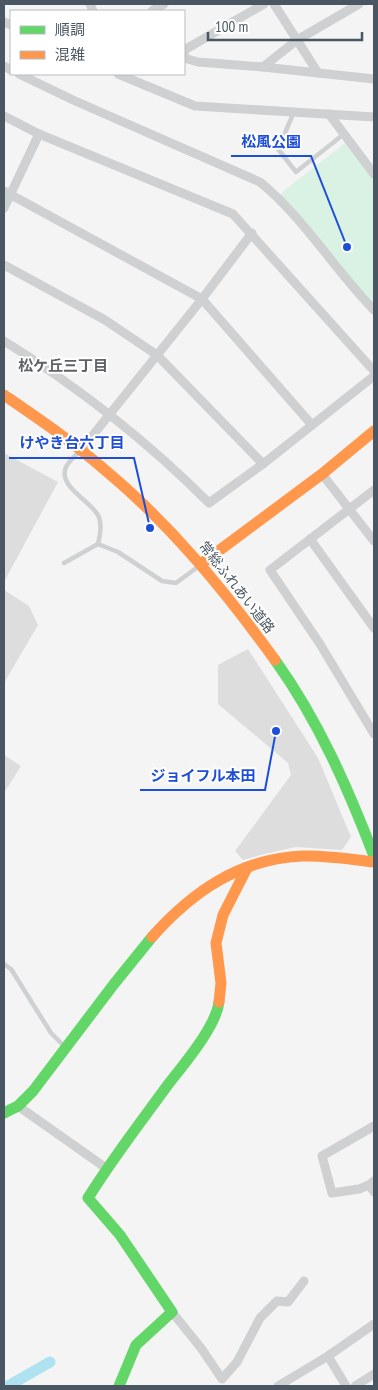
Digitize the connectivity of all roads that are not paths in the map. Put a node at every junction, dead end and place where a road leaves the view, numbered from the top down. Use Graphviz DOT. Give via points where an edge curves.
graph roads {
  1 [pos="264,4"];
  2 [pos="274,4"];
  3 [pos="359,4"];
  4 [pos="297,40"];
  5 [pos="185,51"];
  6 [pos="185,58"];
  7 [pos="263,67"];
  8 [pos="318,73"];
  9 [pos="21,75"];
  10 [pos="120,75"];
  11 [pos="374,79"];
  12 [pos="294,112"];
  13 [pos="329,114"];
  14 [pos="4,116"];
  15 [pos="374,117"];
  16 [pos="39,134"];
  17 [pos="344,134"];
  18 [pos="374,174"];
  19 [pos="7,193"];
  20 [pos="4,208"];
  21 [pos="252,233"];
  22 [pos="4,265"];
  23 [pos="202,299"];
  24 [pos="374,310"];
  25 [pos="4,342"];
  26 [pos="157,355"];
  27 [pos="374,371"];
  28 [pos="374,376"];
  29 [pos="4,395"];
  30 [pos="110,414"];
  31 [pos="312,425"];
  32 [pos="374,431"];
  33 [pos="81,450"];
  34 [pos="263,464"];
  35 [pos="322,474"];
  36 [pos="374,490"];
  37 [pos="349,509"];
  38 [pos="310,539"];
  39 [pos="374,541"];
  40 [pos="98,544"];
  41 [pos="64,563"];
  42 [pos="201,564"];
  43 [pos="374,628"];
  44 [pos="374,734"];
  45 [pos="374,856"];
  46 [pos="374,862"];
  47 [pos="247,868"];
  48 [pos="4,964"];
  49 [pos="66,1048"];
  50 [pos="18,1106"];
  51 [pos="4,1113"];
  52 [pos="374,1126"];
  53 [pos="106,1168"];
  54 [pos="372,1186"];
  55 [pos="304,1281"];
  56 [pos="172,1312"];
  57 [pos="374,1324"];
  58 [pos="328,1356"];
  59 [pos="374,1374"];
  60 [pos="119,1386"];
  61 [pos="278,1386"];
  62 [pos="346,1386"];
  63 [pos="355,1386"];
  1 -- 5 [label="street"];
  2 -- 4 [label="street"];
  3 -- 4 [label="street"];
  4 -- 7 [label="street"];
  4 -- 8 [label="street"];
  6 -- 7 [label="street"];
  7 -- 8 [label="street"];
  8 -- 11 [label="street"];
  9 -- 24 [label="street" via="260,182 278,197"];
  10 -- 12 [label="street" via="194,106"];
  12 -- 13 [label="street"];
  12 -- 17 [label="lane" via="278,149 296,172"];
  13 -- 15 [label="street"];
  13 -- 17 [label="street"];
  14 -- 16 [label="street"];
  16 -- 19 [label="street"];
  16 -- 21 [label="street" via="233,214"];
  17 -- 18 [label="street"];
  19 -- 20 [label="street"];
  19 -- 23 [label="street"];
  21 -- 23 [label="street"];
  21 -- 27 [label="street"];
  22 -- 26 [label="street" via="105,320"];
  23 -- 26 [label="street"];
  23 -- 31 [label="street"];
  25 -- 30 [label="street"];
  26 -- 30 [label="street"];
  26 -- 34 [label="street"];
  28 -- 31 [label="street"];
  29 -- 33 [label="street, 常総ふれあい道路"];
  30 -- 33 [label="street"];
  30 -- 34 [label="street" via="175,469 209,503"];
  31 -- 34 [label="street"];
  32 -- 35 [label="street"];
  33 -- 40 [label="lane" via="65,469 65,479 98,516 101,526"];
  33 -- 42 [label="street, 常総ふれあい道路" via="146,506"];
  35 -- 37 [label="street"];
  35 -- 42 [label="street"];
  36 -- 37 [label="street"];
  37 -- 38 [label="street"];
  37 -- 39 [label="street"];
  38 -- 43 [label="street"];
  38 -- 44 [label="street" via="270,570 320,644"];
  40 -- 41 [label="lane"];
  40 -- 42 [label="lane" via="118,552 162,581 176,583"];
  42 -- 45 [label="street, 常総ふれあい道路" via="287,679 341,775"];
  46 -- 47 [label="street" via="297,856"];
  47 -- 49 [label="street" via="219,880 178,909 144,946"];
  47 -- 53 [label="street" via="223,915 216,943 221,983 218,1008 202,1039"];
  48 -- 49 [label="lane" via="51,1033"];
  49 -- 50 [label="street"];
  50 -- 51 [label="street"];
  50 -- 53 [label="street"];
  52 -- 54 [label="street" via="322,1156 332,1193"];
  53 -- 56 [label="street" via="88,1198 120,1235"];
  55 -- 56 [label="street" via="288,1302 277,1301 260,1318 237,1362 222,1379"];
  56 -- 60 [label="street" via="136,1345"];
  57 -- 58 [label="street"];
  58 -- 61 [label="street"];
  58 -- 62 [label="street"];
  59 -- 63 [label="street"];
}
